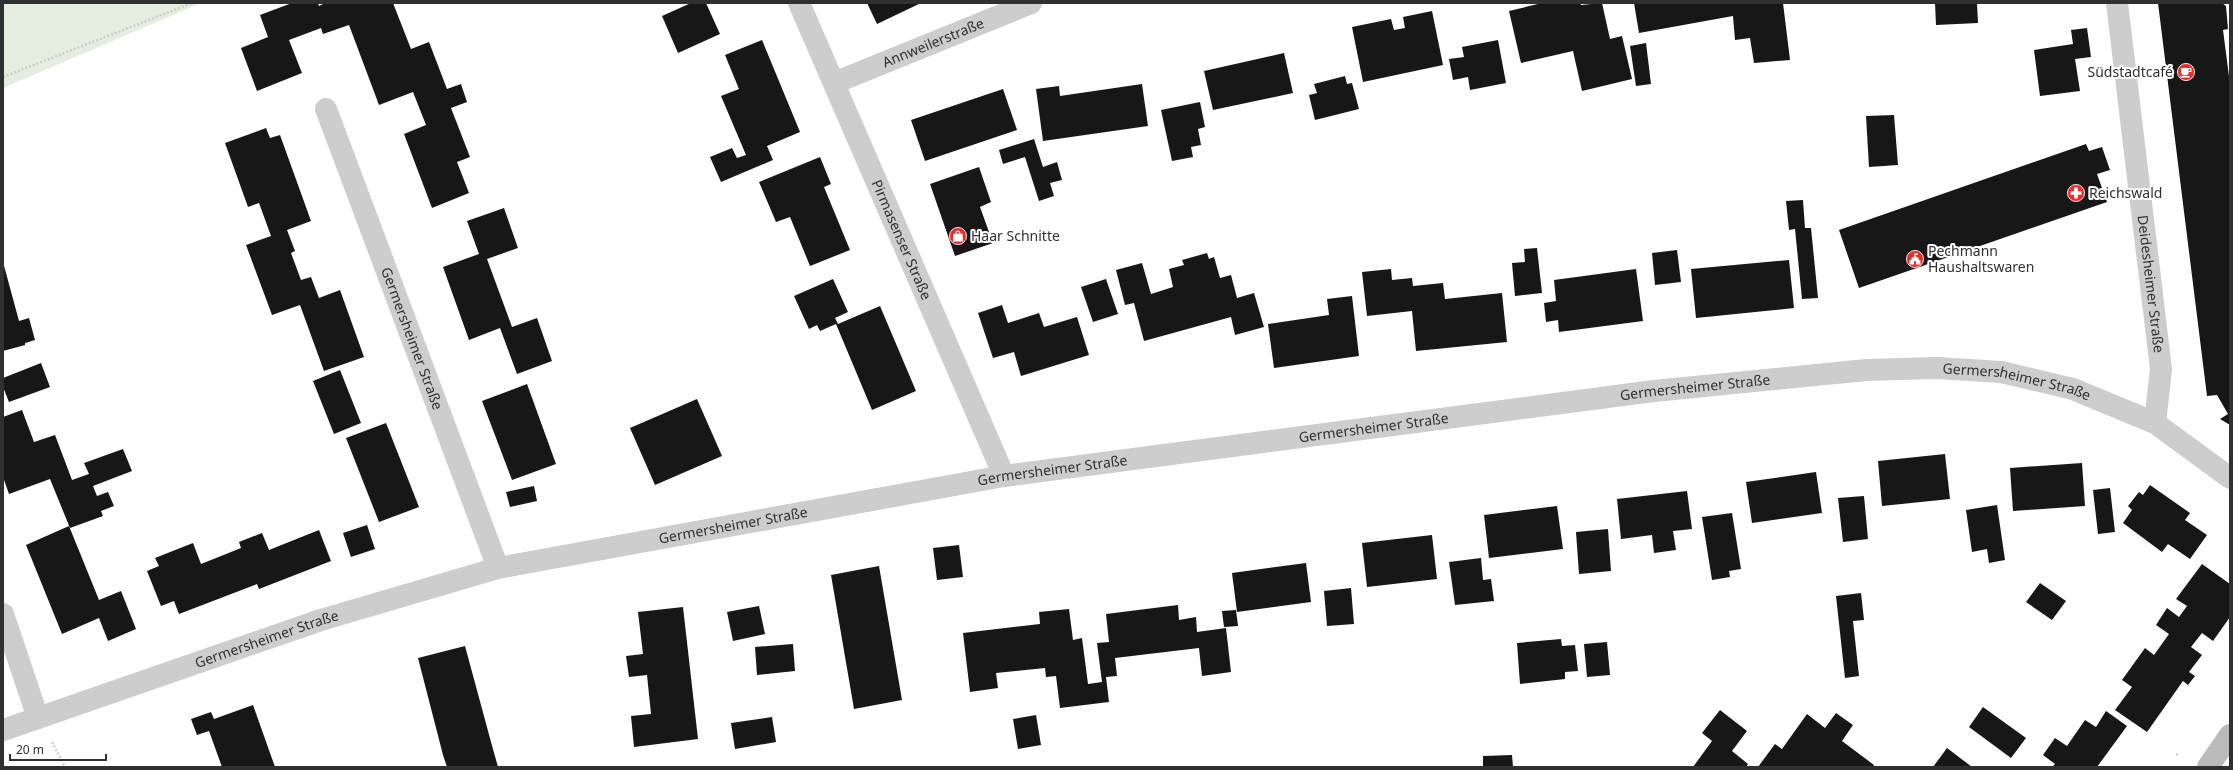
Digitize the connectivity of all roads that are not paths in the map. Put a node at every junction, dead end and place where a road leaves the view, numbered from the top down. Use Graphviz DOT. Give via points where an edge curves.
graph roads {
  1 [pos="799,3"];
  2 [pos="1031,3"];
  3 [pos="2117,3"];
  4 [pos="834,83"];
  5 [pos="326,109"];
  6 [pos="2155,423"];
  7 [pos="1004,476"];
  8 [pos="2230,478"];
  9 [pos="498,568"];
  10 [pos="3,614"];
  11 [pos="38,718"];
  12 [pos="3,730"];
  13 [pos="2230,735"];
  14 [pos="2208,767"];
  1 -- 4 [label="street, Pirmasenser Straße"];
  2 -- 4 [label="street, Annweilerstraße"];
  3 -- 6 [label="street, Deidesheimer Straße" via="2161,369"];
  4 -- 7 [label="street, Pirmasenser Straße"];
  5 -- 9 [label="street, Germersheimer Straße"];
  6 -- 7 [label="street, Germersheimer Straße" via="2073,388 2001,372 1937,368 1866,370 1654,391"];
  6 -- 8 [label="street, Germersheimer Straße"];
  7 -- 9 [label="street, Germersheimer Straße"];
  9 -- 11 [label="street, Germersheimer Straße" via="321,620"];
  10 -- 11 [label="street"];
  11 -- 12 [label="street, Germersheimer Straße"];
  13 -- 14 [label="main road"];
}
